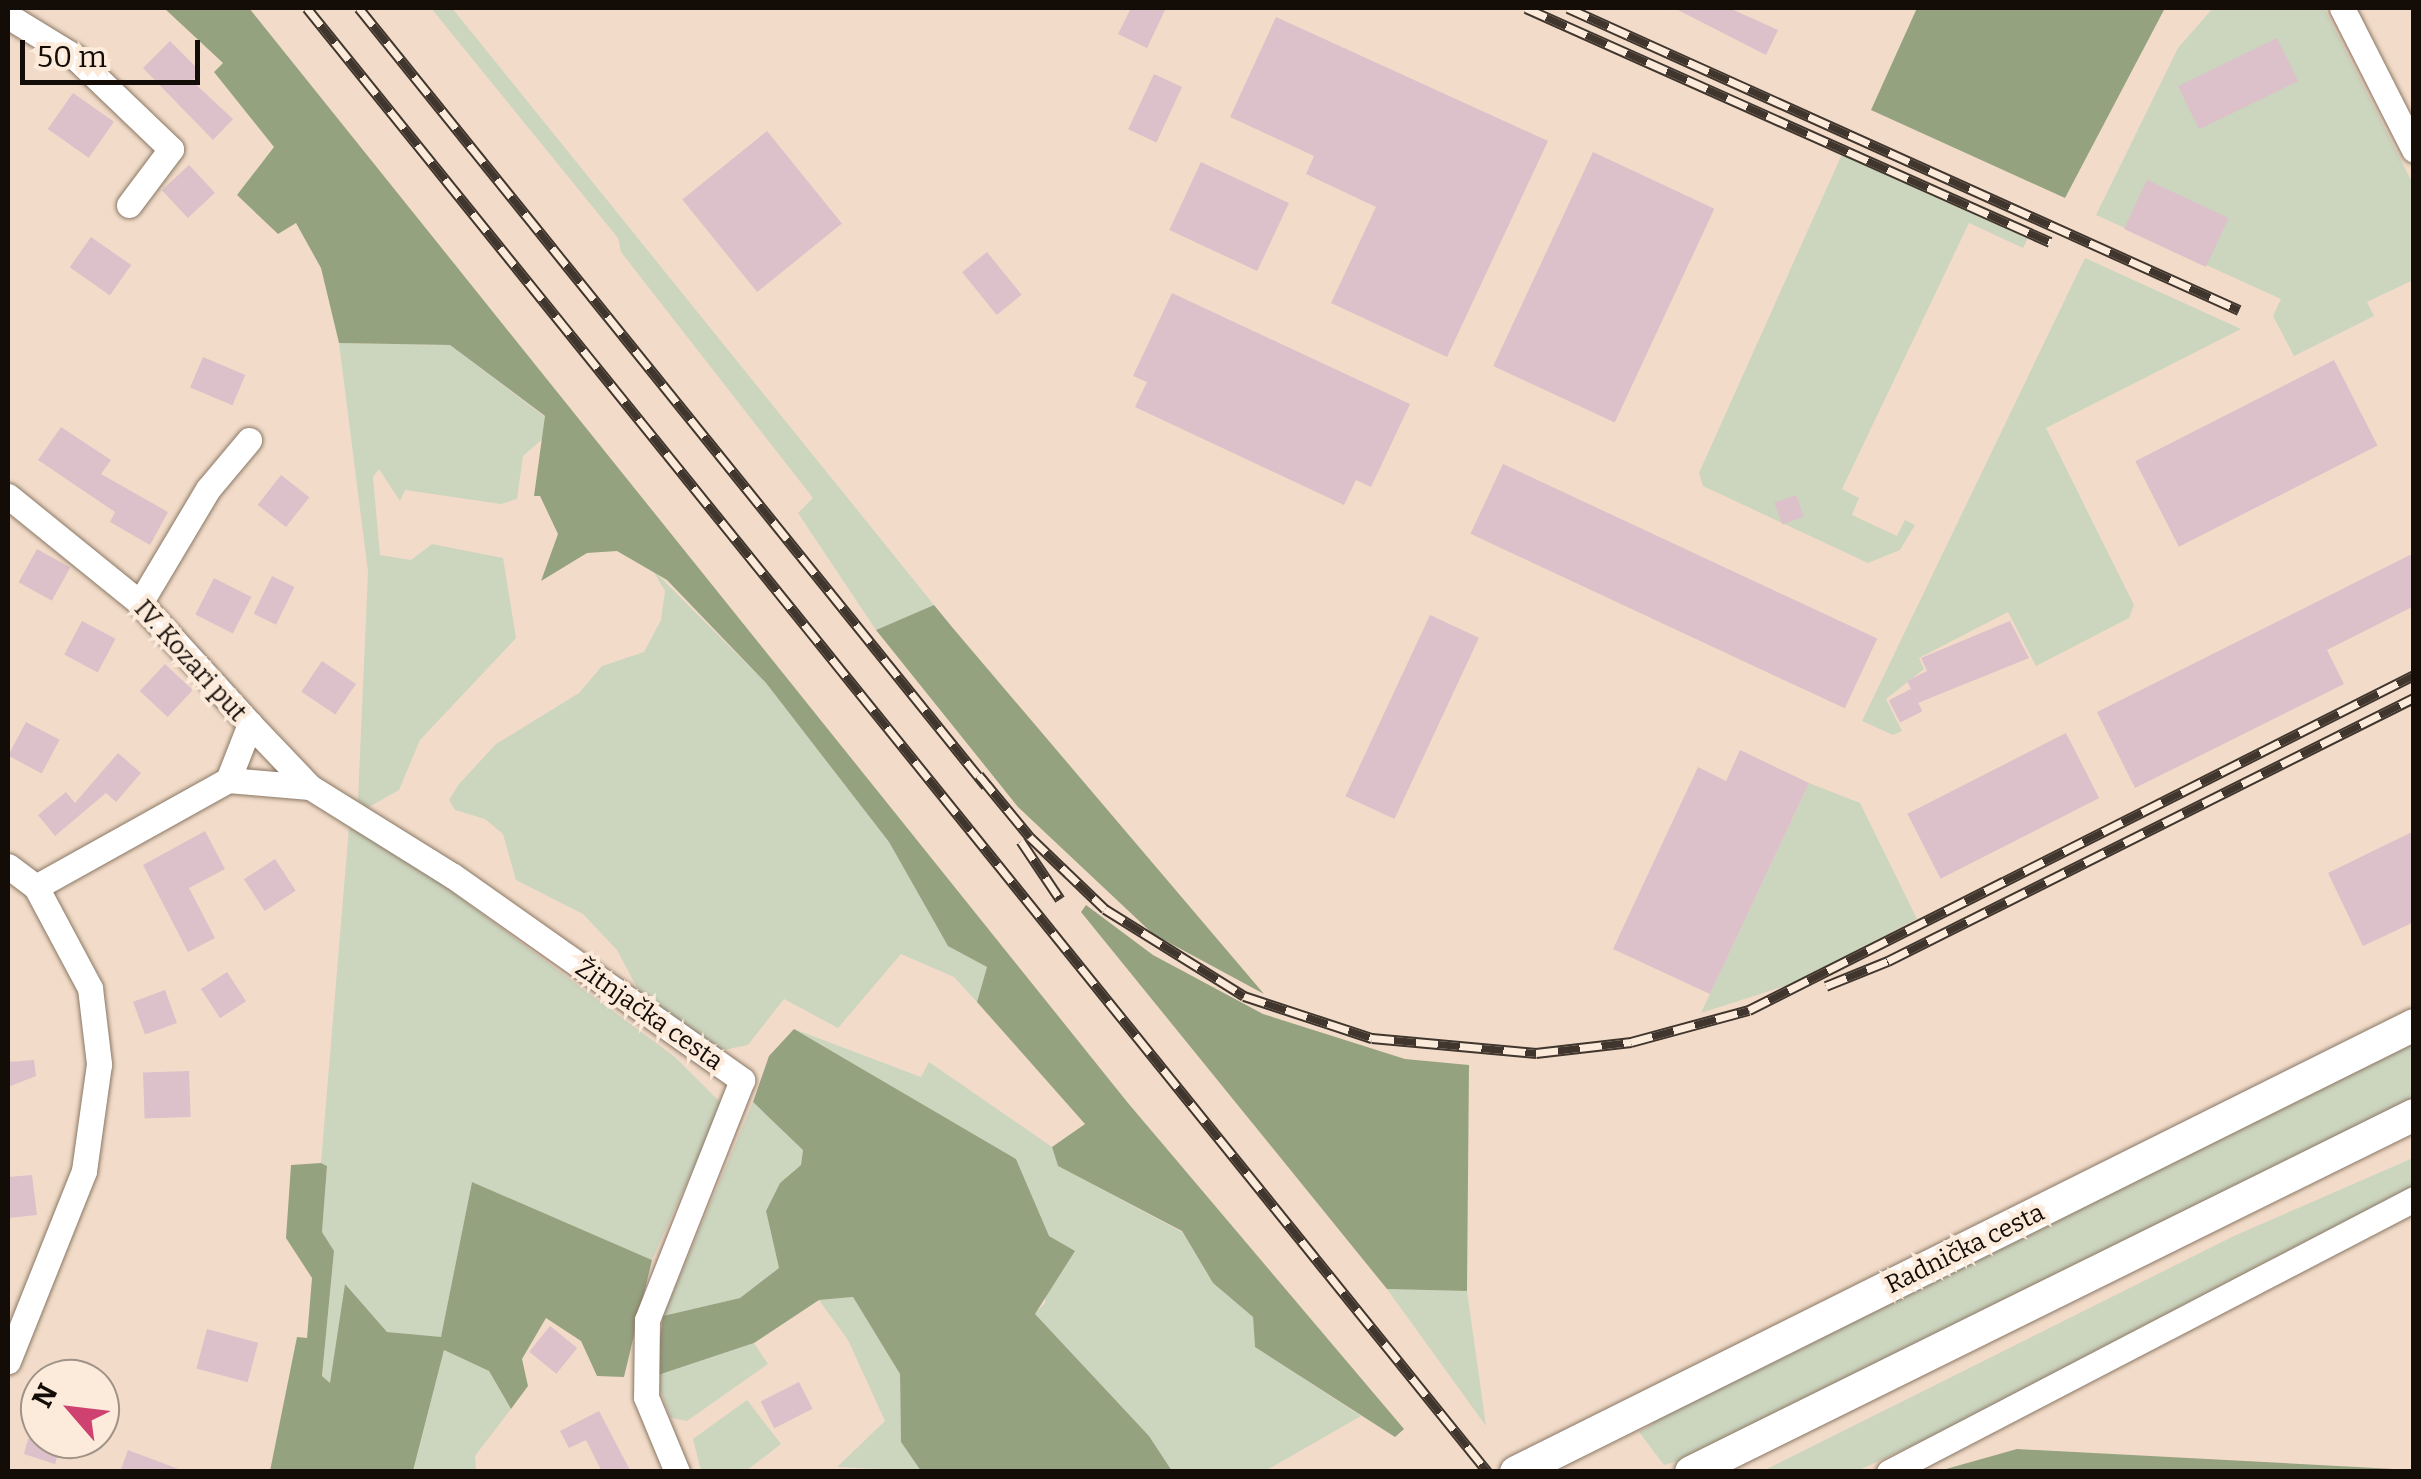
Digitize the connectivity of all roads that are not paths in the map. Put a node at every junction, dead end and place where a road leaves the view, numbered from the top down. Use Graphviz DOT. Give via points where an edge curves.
graph roads {
  1 [pos="2342,8"];
  2 [pos="8,16"];
  3 [pos="2414,150"];
  4 [pos="129,204"];
  5 [pos="249,440"];
  6 [pos="8,496"];
  7 [pos="140,603"];
  8 [pos="250,724"];
  9 [pos="228,780"];
  10 [pos="310,787"];
  11 [pos="8,866"];
  12 [pos="36,887"];
  13 [pos="2414,1025"];
  14 [pos="2414,1115"];
  15 [pos="2414,1199"];
  16 [pos="8,1361"];
  17 [pos="677,1472"];
  18 [pos="1516,1472"];
  19 [pos="1691,1472"];
  20 [pos="1889,1472"];
  1 -- 3 [label="street"];
  2 -- 4 [label="street" via="75,58 171,148"];
  5 -- 7 [label="street" via="208,490"];
  6 -- 7 [label="street, IV. Kozari put"];
  7 -- 8 [label="street, IV. Kozari put"];
  8 -- 9 [label="street, IV. Kozari put"];
  8 -- 10 [label="street"];
  9 -- 10 [label="street"];
  9 -- 12 [label="street"];
  10 -- 17 [label="street, Žitnjačka cesta" via="452,876 742,1080 647,1320 646,1397"];
  11 -- 12 [label="street"];
  12 -- 16 [label="street" via="90,988 100,1064 84,1171"];
  13 -- 18 [label="main road, Radnička cesta"];
  14 -- 19 [label="main road"];
  15 -- 20 [label="street"];
}
